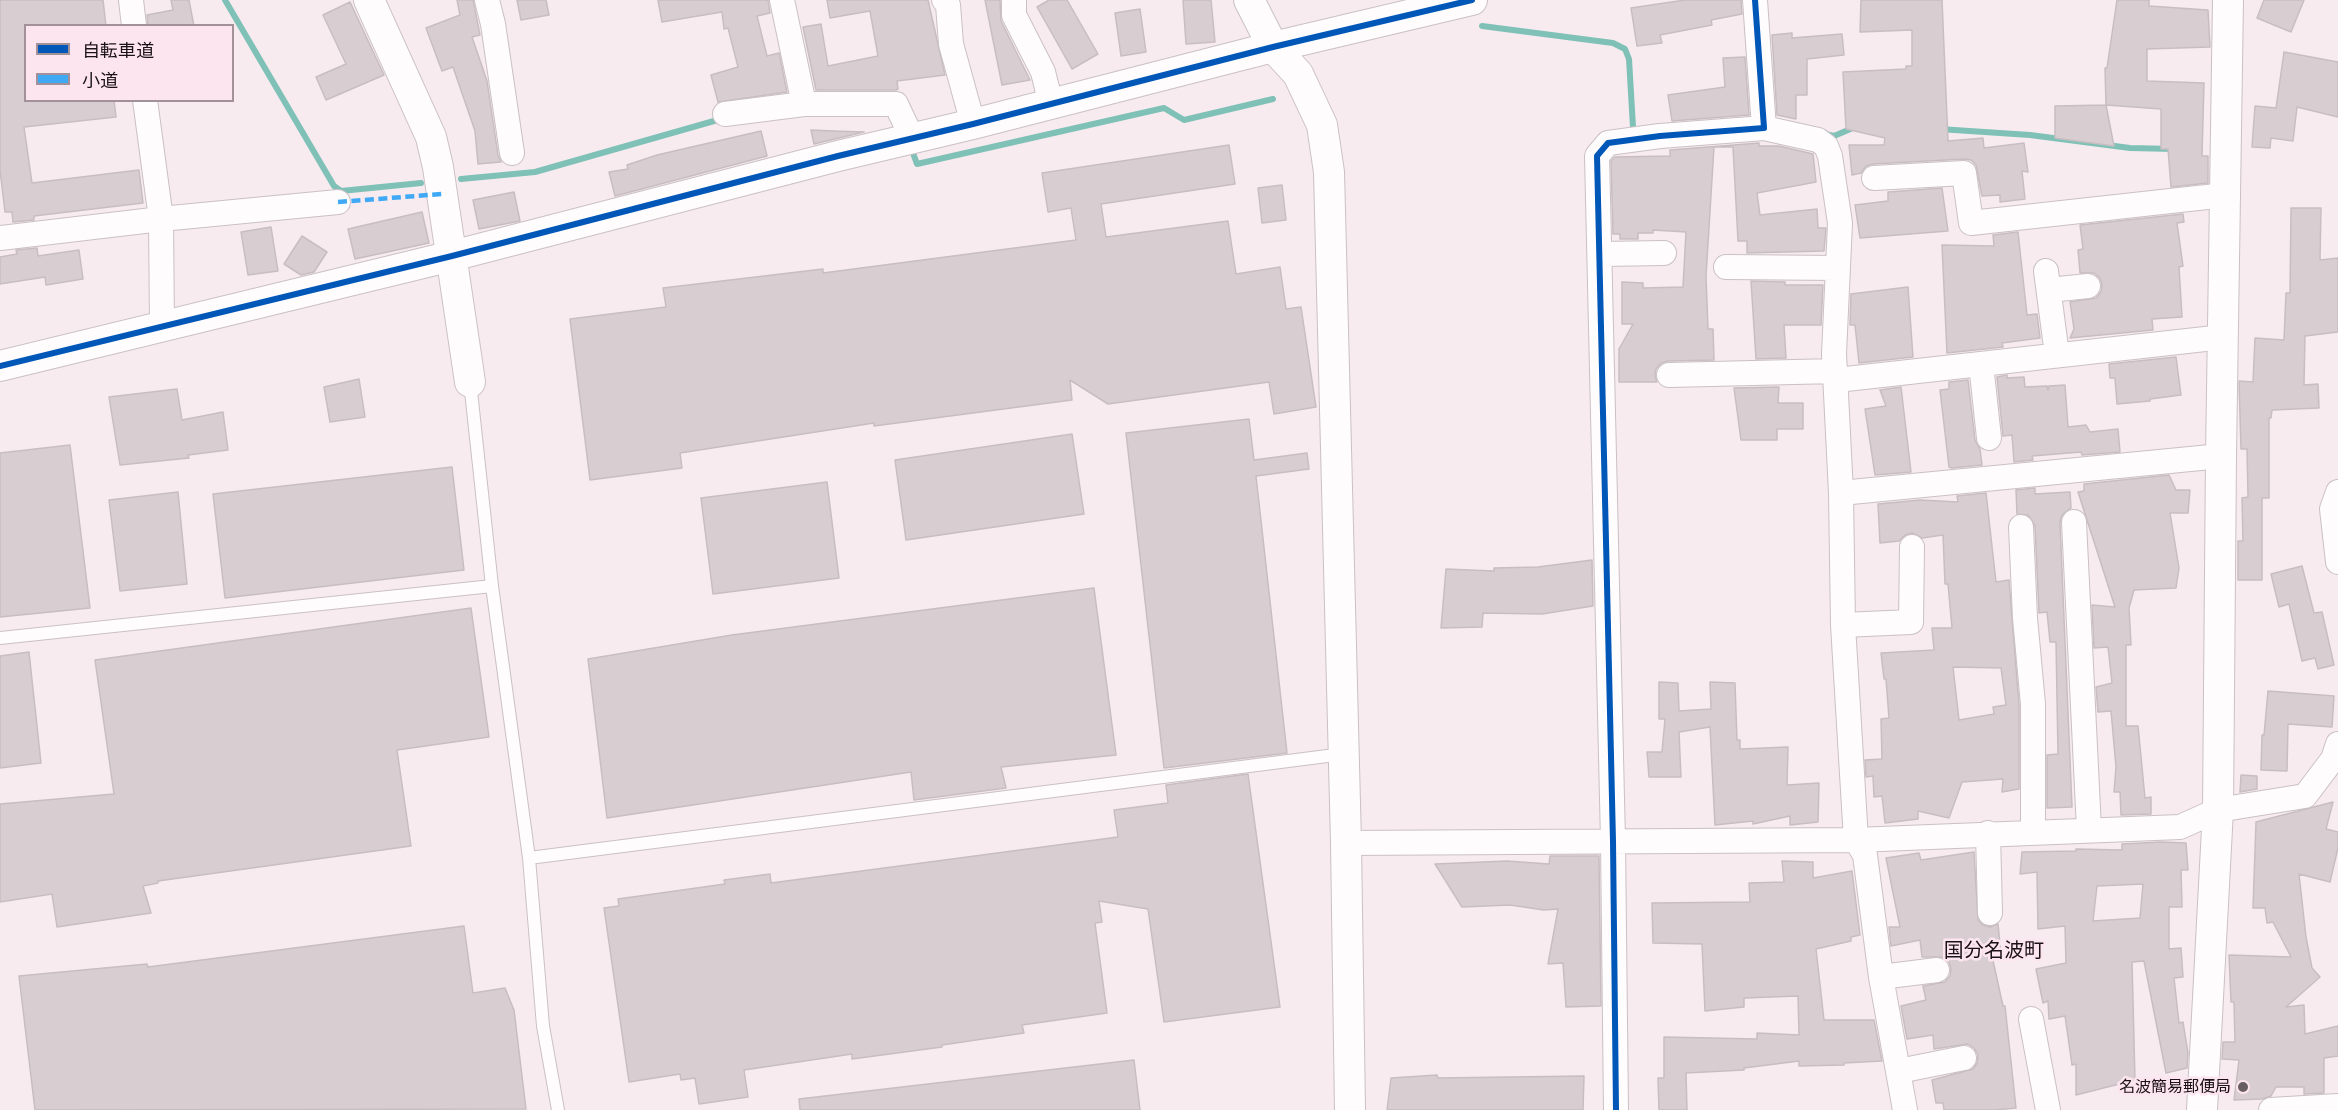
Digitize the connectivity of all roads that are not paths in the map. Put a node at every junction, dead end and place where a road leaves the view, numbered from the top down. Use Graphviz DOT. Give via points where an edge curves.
graph roads {
  1 [pos="130,0"];
  2 [pos="369,0"];
  3 [pos="487,0"];
  4 [pos="782,0"];
  5 [pos="945,0"];
  6 [pos="1014,0"];
  7 [pos="1249,0"];
  8 [pos="1472,0"];
  9 [pos="1755,0"];
  10 [pos="2228,0"];
  11 [pos="134,24"];
  12 [pos="1273,46"];
  13 [pos="145,102"];
  14 [pos="804,104"];
  15 [pos="1051,104"];
  16 [pos="724,114"];
  17 [pos="1764,122"];
  18 [pos="973,124"];
  19 [pos="912,138"];
  20 [pos="512,153"];
  21 [pos="1874,178"];
  22 [pos="2225,195"];
  23 [pos="338,202"];
  24 [pos="161,219"];
  25 [pos="0,238"];
  26 [pos="1664,253"];
  27 [pos="1601,254"];
  28 [pos="452,256"];
  29 [pos="1726,267"];
  30 [pos="1838,268"];
  31 [pos="2088,286"];
  32 [pos="162,327"];
  33 [pos="2223,337"];
  34 [pos="2057,355"];
  35 [pos="1981,364"];
  36 [pos="0,366"];
  37 [pos="1669,375"];
  38 [pos="1836,376"];
  39 [pos="470,382"];
  40 [pos="1989,438"];
  41 [pos="2221,456"];
  42 [pos="2338,492"];
  43 [pos="1841,493"];
  44 [pos="2074,522"];
  45 [pos="2021,527"];
  46 [pos="1911,547"];
  47 [pos="2338,562"];
  48 [pos="492,586"];
  49 [pos="1843,625"];
  50 [pos="0,638"];
  51 [pos="2338,744"];
  52 [pos="1344,754"];
  53 [pos="2218,810"];
  54 [pos="2090,829"];
  55 [pos="2033,832"];
  56 [pos="1988,833"];
  57 [pos="1856,840"];
  58 [pos="1613,841"];
  59 [pos="1346,843"];
  60 [pos="529,858"];
  61 [pos="1990,913"];
  62 [pos="1937,970"];
  63 [pos="1881,977"];
  64 [pos="2031,1019"];
  65 [pos="1964,1058"];
  66 [pos="1899,1071"];
  67 [pos="2338,1106"];
  68 [pos="558,1110"];
  69 [pos="1350,1110"];
  70 [pos="1616,1110"];
  71 [pos="1905,1110"];
  72 [pos="2048,1110"];
  73 [pos="2202,1110"];
  74 [pos="2271,1110"];
  1 -- 11 [label="street"];
  2 -- 28 [label="street" via="431,137"];
  3 -- 20 [label="street"];
  4 -- 14 [label="street"];
  5 -- 18 [label="street" via="951,44"];
  6 -- 15 [label="street" via="1014,15 1043,72"];
  7 -- 12 [label="street"];
  8 -- 12 [label="street"];
  9 -- 17 [label="street"];
  10 -- 22 [label="street"];
  12 -- 15 [label="street"];
  12 -- 52 [label="street" via="1298,74 1322,125 1329,172"];
  13 -- 24 [label="street"];
  14 -- 16 [label="street"];
  14 -- 19 [label="street" via="896,104"];
  15 -- 18 [label="street"];
  17 -- 27 [label="street" via="1608,143 1598,156"];
  17 -- 30 [label="street" via="1826,146 1840,222"];
  18 -- 19 [label="street"];
  19 -- 28 [label="street"];
  21 -- 22 [label="street" via="1964,173 1971,223"];
  22 -- 33 [label="street"];
  23 -- 24 [label="street"];
  24 -- 25 [label="street"];
  24 -- 32 [label="street"];
  26 -- 27 [label="street"];
  27 -- 58 [label="street"];
  28 -- 32 [label="street"];
  28 -- 39 [label="street"];
  29 -- 30 [label="street"];
  30 -- 38 [label="street"];
  31 -- 34 [label="street" via="2048,280"];
  32 -- 36 [label="street"];
  33 -- 34 [label="street"];
  33 -- 41 [label="street"];
  34 -- 35 [label="street"];
  35 -- 38 [label="street"];
  35 -- 40 [label="street"];
  37 -- 38 [label="street"];
  38 -- 43 [label="street"];
  39 -- 48 [label="lane"];
  41 -- 43 [label="street"];
  41 -- 53 [label="street"];
  42 -- 47 [label="street" via="2332,508"];
  43 -- 49 [label="street"];
  44 -- 54 [label="street"];
  45 -- 55 [label="street" via="2033,704"];
  46 -- 49 [label="street" via="1911,622"];
  48 -- 50 [label="lane"];
  48 -- 60 [label="lane"];
  49 -- 57 [label="street"];
  51 -- 53 [label="street" via="2333,759 2305,796"];
  52 -- 59 [label="street"];
  52 -- 60 [label="lane"];
  53 -- 54 [label="street" via="2180,827"];
  53 -- 73 [label="street"];
  54 -- 55 [label="street"];
  55 -- 56 [label="street"];
  56 -- 57 [label="street"];
  56 -- 61 [label="street"];
  57 -- 58 [label="street"];
  57 -- 63 [label="street" via="1865,855"];
  58 -- 59 [label="street"];
  58 -- 70 [label="street"];
  59 -- 69 [label="street"];
  60 -- 68 [label="lane" via="543,1026"];
  62 -- 63 [label="street"];
  63 -- 66 [label="street"];
  64 -- 72 [label="street"];
  65 -- 66 [label="street"];
  66 -- 71 [label="street"];
  67 -- 74 [label="street"];
}
